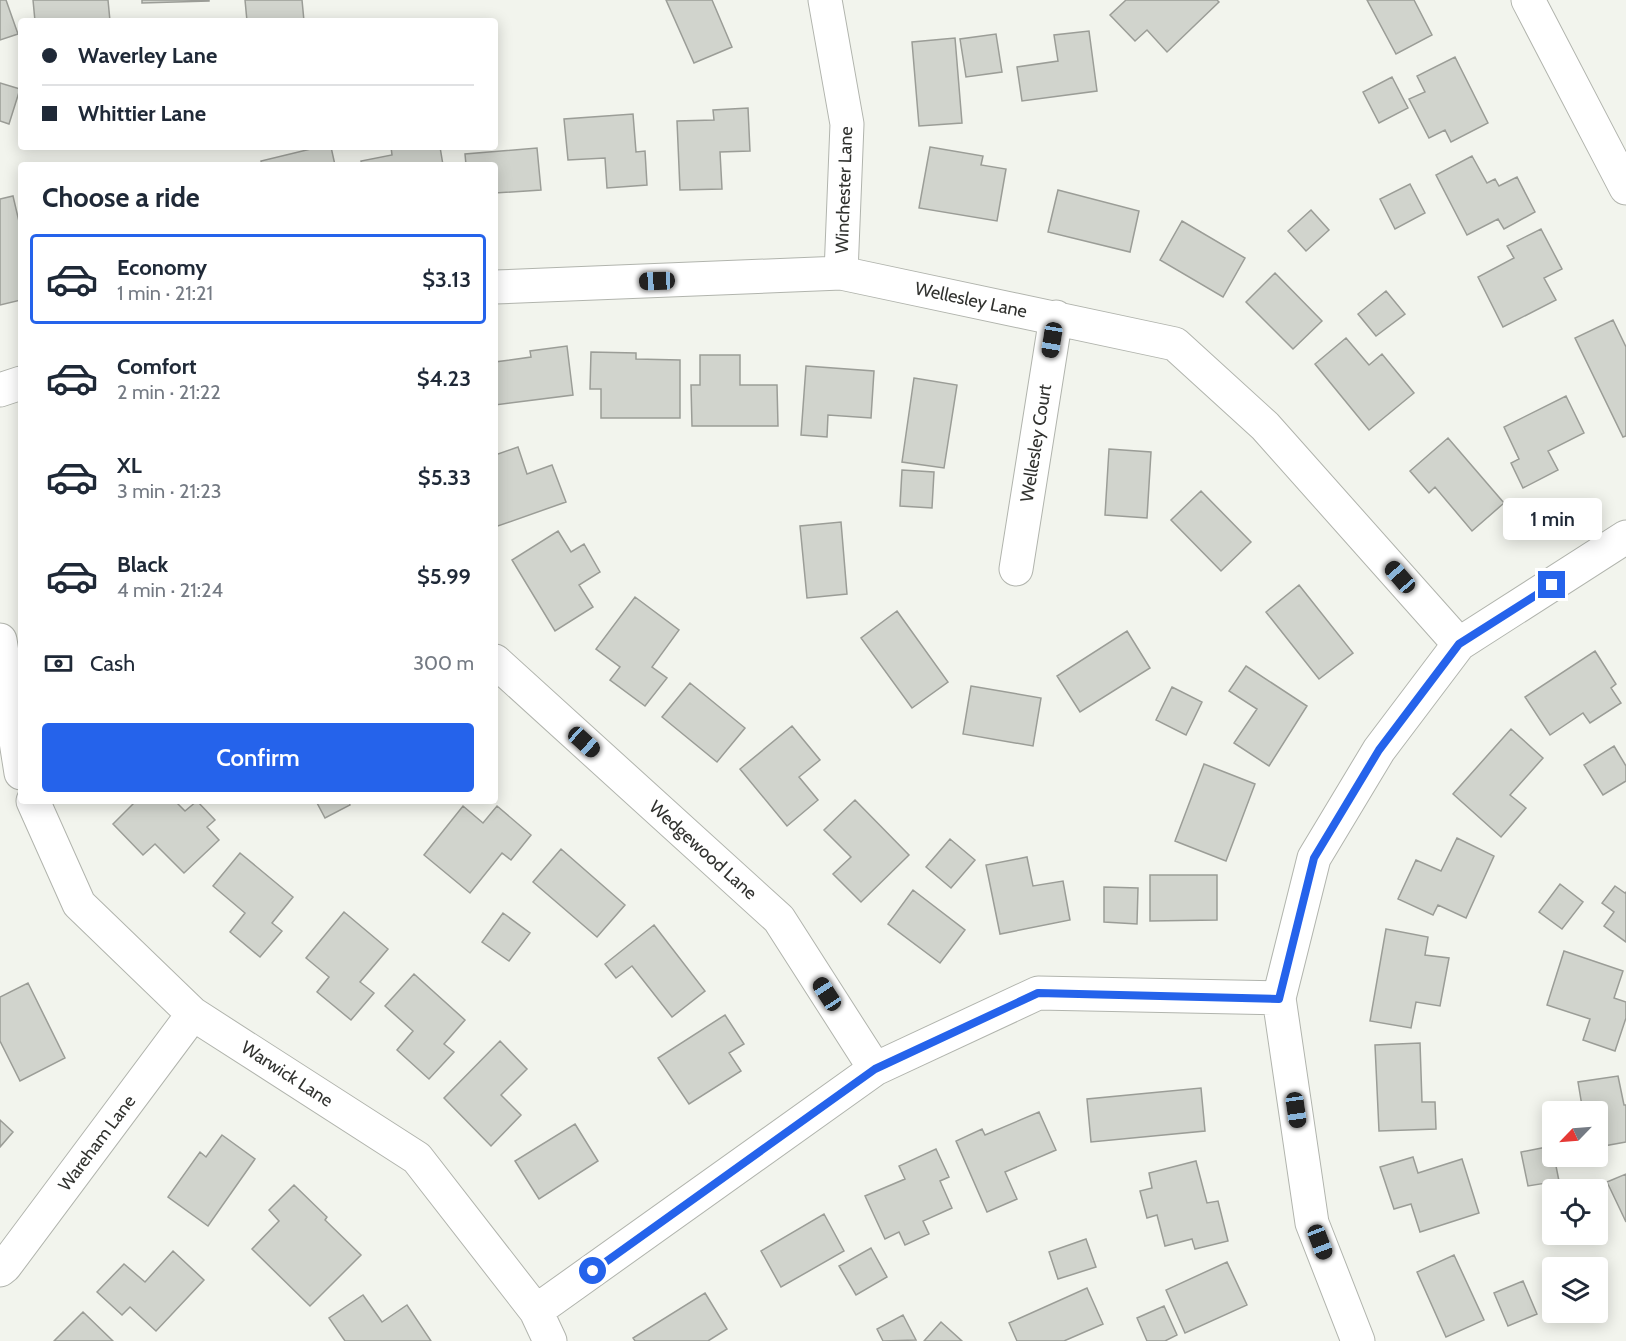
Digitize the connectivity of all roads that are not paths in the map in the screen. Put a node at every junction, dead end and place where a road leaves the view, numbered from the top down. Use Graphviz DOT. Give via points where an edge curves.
graph roads {
  1 [pos="825,0"];
  2 [pos="1528,0"];
  3 [pos="1626,188"];
  4 [pos="841,273"];
  5 [pos="498,287"];
  6 [pos="1056,317"];
  7 [pos="18,384"];
  8 [pos="0,390"];
  9 [pos="1626,537"];
  10 [pos="1016,569"];
  11 [pos="0,640"];
  12 [pos="1459,644"];
  13 [pos="498,664"];
  14 [pos="18,754"];
  15 [pos="34,804"];
  16 [pos="1279,999"];
  17 [pos="193,1014"];
  18 [pos="875,1069"];
  19 [pos="0,1270"];
  20 [pos="536,1311"];
  21 [pos="550,1341"];
  22 [pos="1358,1341"];
  1 -- 4 [label="street, Winchester Lane" via="847,124"];
  2 -- 3 [label="street"];
  4 -- 5 [label="street, Wellesley Lane"];
  4 -- 6 [label="street, Wellesley Lane"];
  6 -- 10 [label="street, Wellesley Court"];
  6 -- 12 [label="street, Wellesley Lane" via="1174,344 1265,426"];
  7 -- 8 [label="street"];
  9 -- 12 [label="street"];
  11 -- 14 [label="street"];
  12 -- 16 [label="street" via="1379,750 1314,858"];
  13 -- 18 [label="street, Wedgewood Lane" via="779,919"];
  15 -- 17 [label="street, Warwick Lane" via="79,904"];
  16 -- 18 [label="street" via="1038,993"];
  16 -- 22 [label="street" via="1312,1222"];
  17 -- 19 [label="street, Wareham Lane"];
  17 -- 20 [label="street, Warwick Lane" via="417,1158"];
  18 -- 20 [label="street"];
  20 -- 21 [label="street, Warwick Lane"];
}
